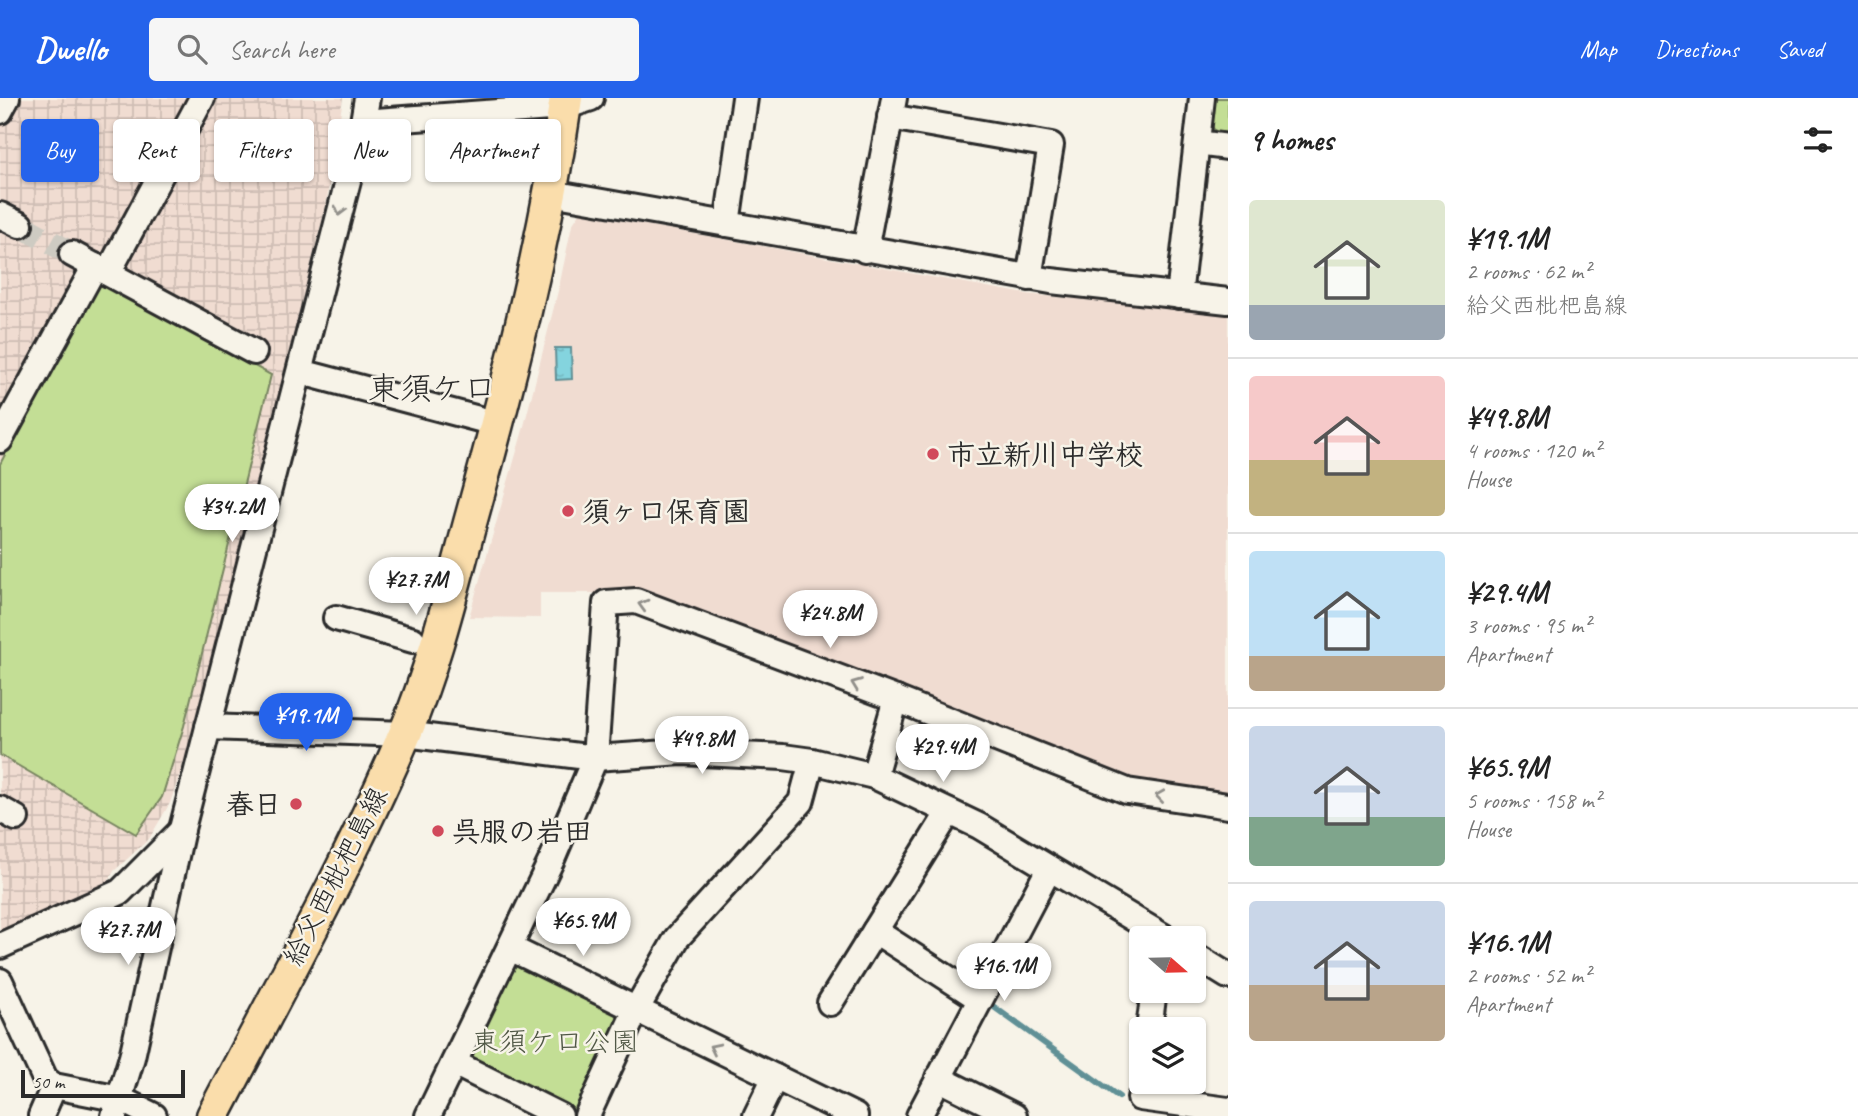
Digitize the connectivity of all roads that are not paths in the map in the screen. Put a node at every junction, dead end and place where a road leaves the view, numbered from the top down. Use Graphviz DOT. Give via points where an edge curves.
graph roads {
  1 [pos="7,98"];
  2 [pos="202,98"];
  3 [pos="745,98"];
  4 [pos="1202,98"];
  5 [pos="574,101"];
  6 [pos="892,107"];
  7 [pos="365,110"];
  8 [pos="0,111"];
  9 [pos="1197,143"];
  10 [pos="1228,147"];
  11 [pos="551,193"];
  12 [pos="727,224"];
  13 [pos="865,250"];
  14 [pos="72,254"];
  15 [pos="102,270"];
  16 [pos="1029,278"];
  17 [pos="1179,296"];
  18 [pos="1228,301"];
  19 [pos="254,352"];
  20 [pos="301,372"];
  21 [pos="498,425"];
  22 [pos="0,440"];
  23 [pos="336,618"];
  24 [pos="413,640"];
  25 [pos="896,699"];
  26 [pos="208,727"];
  27 [pos="405,734"];
  28 [pos="595,758"];
  29 [pos="812,761"];
  30 [pos="874,776"];
  31 [pos="1228,806"];
  32 [pos="949,812"];
  33 [pos="182,829"];
  34 [pos="1049,869"];
  35 [pos="1145,926"];
  36 [pos="875,931"];
  37 [pos="0,946"];
  38 [pos="510,948"];
  39 [pos="1206,962"];
  40 [pos="1228,976"];
  41 [pos="0,981"];
  42 [pos="980,999"];
  43 [pos="830,1003"];
  44 [pos="636,1010"];
  45 [pos="454,1063"];
  46 [pos="775,1077"];
  47 [pos="938,1078"];
  48 [pos="54,1086"];
  49 [pos="1140,1099"];
  50 [pos="117,1107"];
  51 [pos="1228,1110"];
  52 [pos="40,1116"];
  53 [pos="154,1116"];
  54 [pos="213,1116"];
  55 [pos="428,1116"];
  56 [pos="560,1116"];
  57 [pos="587,1116"];
  58 [pos="756,1116"];
  59 [pos="855,1116"];
  60 [pos="919,1116"];
  61 [pos="1014,1116"];
  1 -- 8 [label="street"];
  2 -- 15 [label="street"];
  3 -- 12 [label="street"];
  4 -- 9 [label="street"];
  5 -- 7 [label="street"];
  5 -- 11 [label="main road, 給父西枇杷島線"];
  6 -- 13 [label="street"];
  6 -- 16 [label="street" via="1051,145"];
  7 -- 20 [label="street, one-way"];
  9 -- 10 [label="street"];
  9 -- 17 [label="street"];
  11 -- 12 [label="street"];
  11 -- 21 [label="main road, 給父西枇杷島線"];
  12 -- 13 [label="street"];
  13 -- 16 [label="street"];
  14 -- 15 [label="street"];
  15 -- 19 [label="street"];
  15 -- 22 [label="street"];
  16 -- 17 [label="street"];
  17 -- 18 [label="street"];
  20 -- 21 [label="street"];
  20 -- 26 [label="street"];
  21 -- 27 [label="main road, 給父西枇杷島線"];
  23 -- 24 [label="street"];
  25 -- 28 [label="street, one-way" via="636,601 606,603"];
  25 -- 30 [label="street"];
  31 -- 25 [label="street, one-way" via="1127,791"];
  26 -- 27 [label="street"];
  26 -- 33 [label="street"];
  27 -- 28 [label="street"];
  27 -- 54 [label="main road, 給父西枇杷島線" via="363,826"];
  28 -- 29 [label="street" via="682,752"];
  28 -- 38 [label="street"];
  29 -- 30 [label="street"];
  29 -- 44 [label="street" via="801,802 677,937"];
  30 -- 32 [label="street"];
  32 -- 34 [label="street"];
  32 -- 36 [label="street"];
  33 -- 37 [label="street" via="120,892"];
  33 -- 50 [label="street"];
  34 -- 35 [label="street"];
  34 -- 42 [label="street"];
  36 -- 42 [label="street"];
  36 -- 43 [label="street"];
  38 -- 44 [label="street"];
  38 -- 45 [label="street"];
  39 -- 40 [label="street"];
  41 -- 48 [label="street" via="45,1079"];
  42 -- 47 [label="street"];
  46 -- 44 [label="street, one-way"];
  44 -- 57 [label="street"];
  45 -- 55 [label="street"];
  45 -- 56 [label="street"];
  46 -- 58 [label="street"];
  46 -- 59 [label="street"];
  47 -- 60 [label="street"];
  47 -- 61 [label="street"];
  48 -- 50 [label="street"];
  48 -- 52 [label="street"];
  49 -- 51 [label="street"];
  50 -- 53 [label="street"];
}
